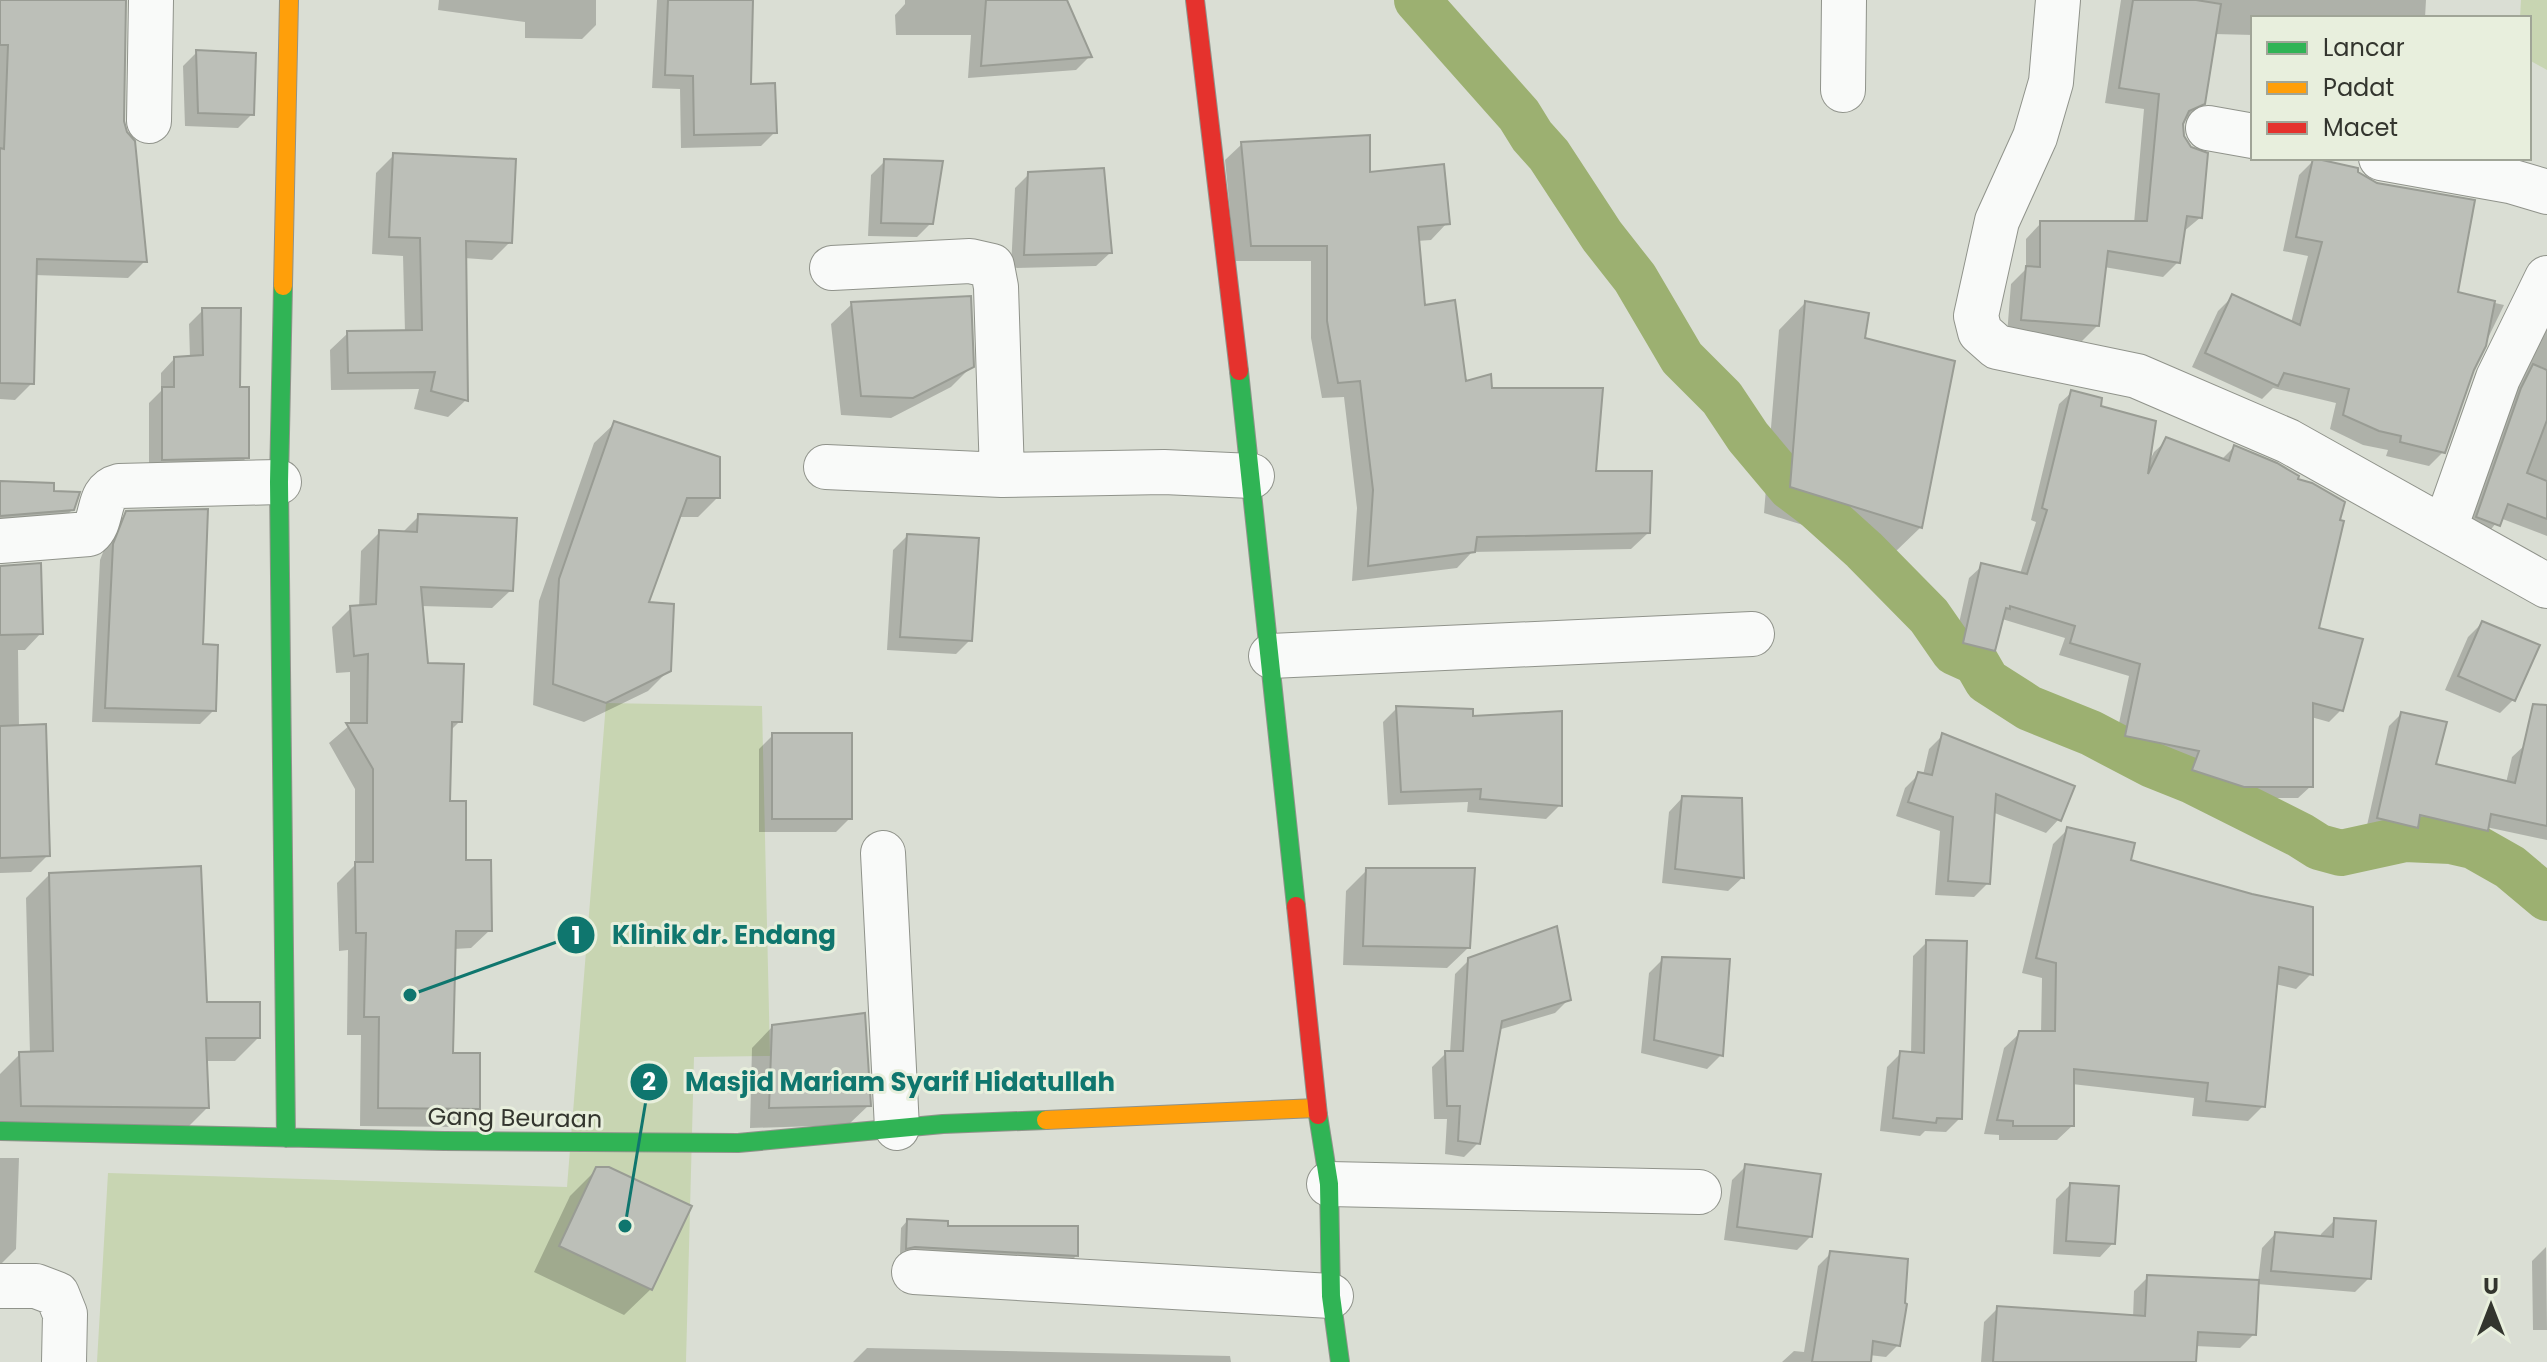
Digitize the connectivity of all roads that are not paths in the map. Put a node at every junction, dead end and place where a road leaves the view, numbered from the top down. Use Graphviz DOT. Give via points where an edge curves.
graph roads {
  1 [pos="151,0"];
  2 [pos="289,0"];
  3 [pos="1195,0"];
  4 [pos="1844,0"];
  5 [pos="2058,0"];
  6 [pos="1843,90"];
  7 [pos="149,121"];
  8 [pos="2208,128"];
  9 [pos="2251,136"];
  10 [pos="2392,160"];
  11 [pos="2547,192"];
  12 [pos="832,268"];
  13 [pos="2547,278"];
  14 [pos="826,467"];
  15 [pos="1002,475"];
  16 [pos="1252,476"];
  17 [pos="279,482"];
  18 [pos="2445,528"];
  19 [pos="0,541"];
  20 [pos="2547,586"];
  21 [pos="1752,634"];
  22 [pos="1271,656"];
  23 [pos="883,853"];
  24 [pos="1317,1108"];
  25 [pos="897,1128"];
  26 [pos="0,1131"];
  27 [pos="286,1138"];
  28 [pos="1329,1184"];
  29 [pos="1699,1192"];
  30 [pos="914,1272"];
  31 [pos="0,1286"];
  32 [pos="1331,1296"];
  33 [pos="64,1362"];
  34 [pos="1340,1362"];
  1 -- 7 [label="street"];
  2 -- 17 [label="street"];
  3 -- 16 [label="street"];
  4 -- 6 [label="street"];
  5 -- 18 [label="street" via="2051,82 2035,137 1997,221 1976,316 1980,332 1997,347 2151,381 2288,441"];
  8 -- 9 [label="street"];
  10 -- 11 [label="street"];
  12 -- 15 [label="street" via="970,261 992,266"];
  13 -- 18 [label="street" via="2498,378"];
  14 -- 15 [label="street"];
  15 -- 16 [label="street"];
  16 -- 22 [label="street"];
  17 -- 19 [label="street" via="119,486 105,494 89,534"];
  17 -- 27 [label="street"];
  18 -- 20 [label="street"];
  21 -- 22 [label="street"];
  22 -- 24 [label="street"];
  23 -- 25 [label="street"];
  24 -- 25 [label="street, Gang Beuraan"];
  24 -- 28 [label="street"];
  25 -- 27 [label="street, Gang Beuraan" via="738,1143"];
  26 -- 27 [label="street, Gang Beuraan"];
  28 -- 29 [label="street"];
  28 -- 32 [label="street"];
  30 -- 32 [label="street"];
  31 -- 33 [label="street" via="36,1286 57,1294 65,1314"];
  32 -- 34 [label="street"];
}
